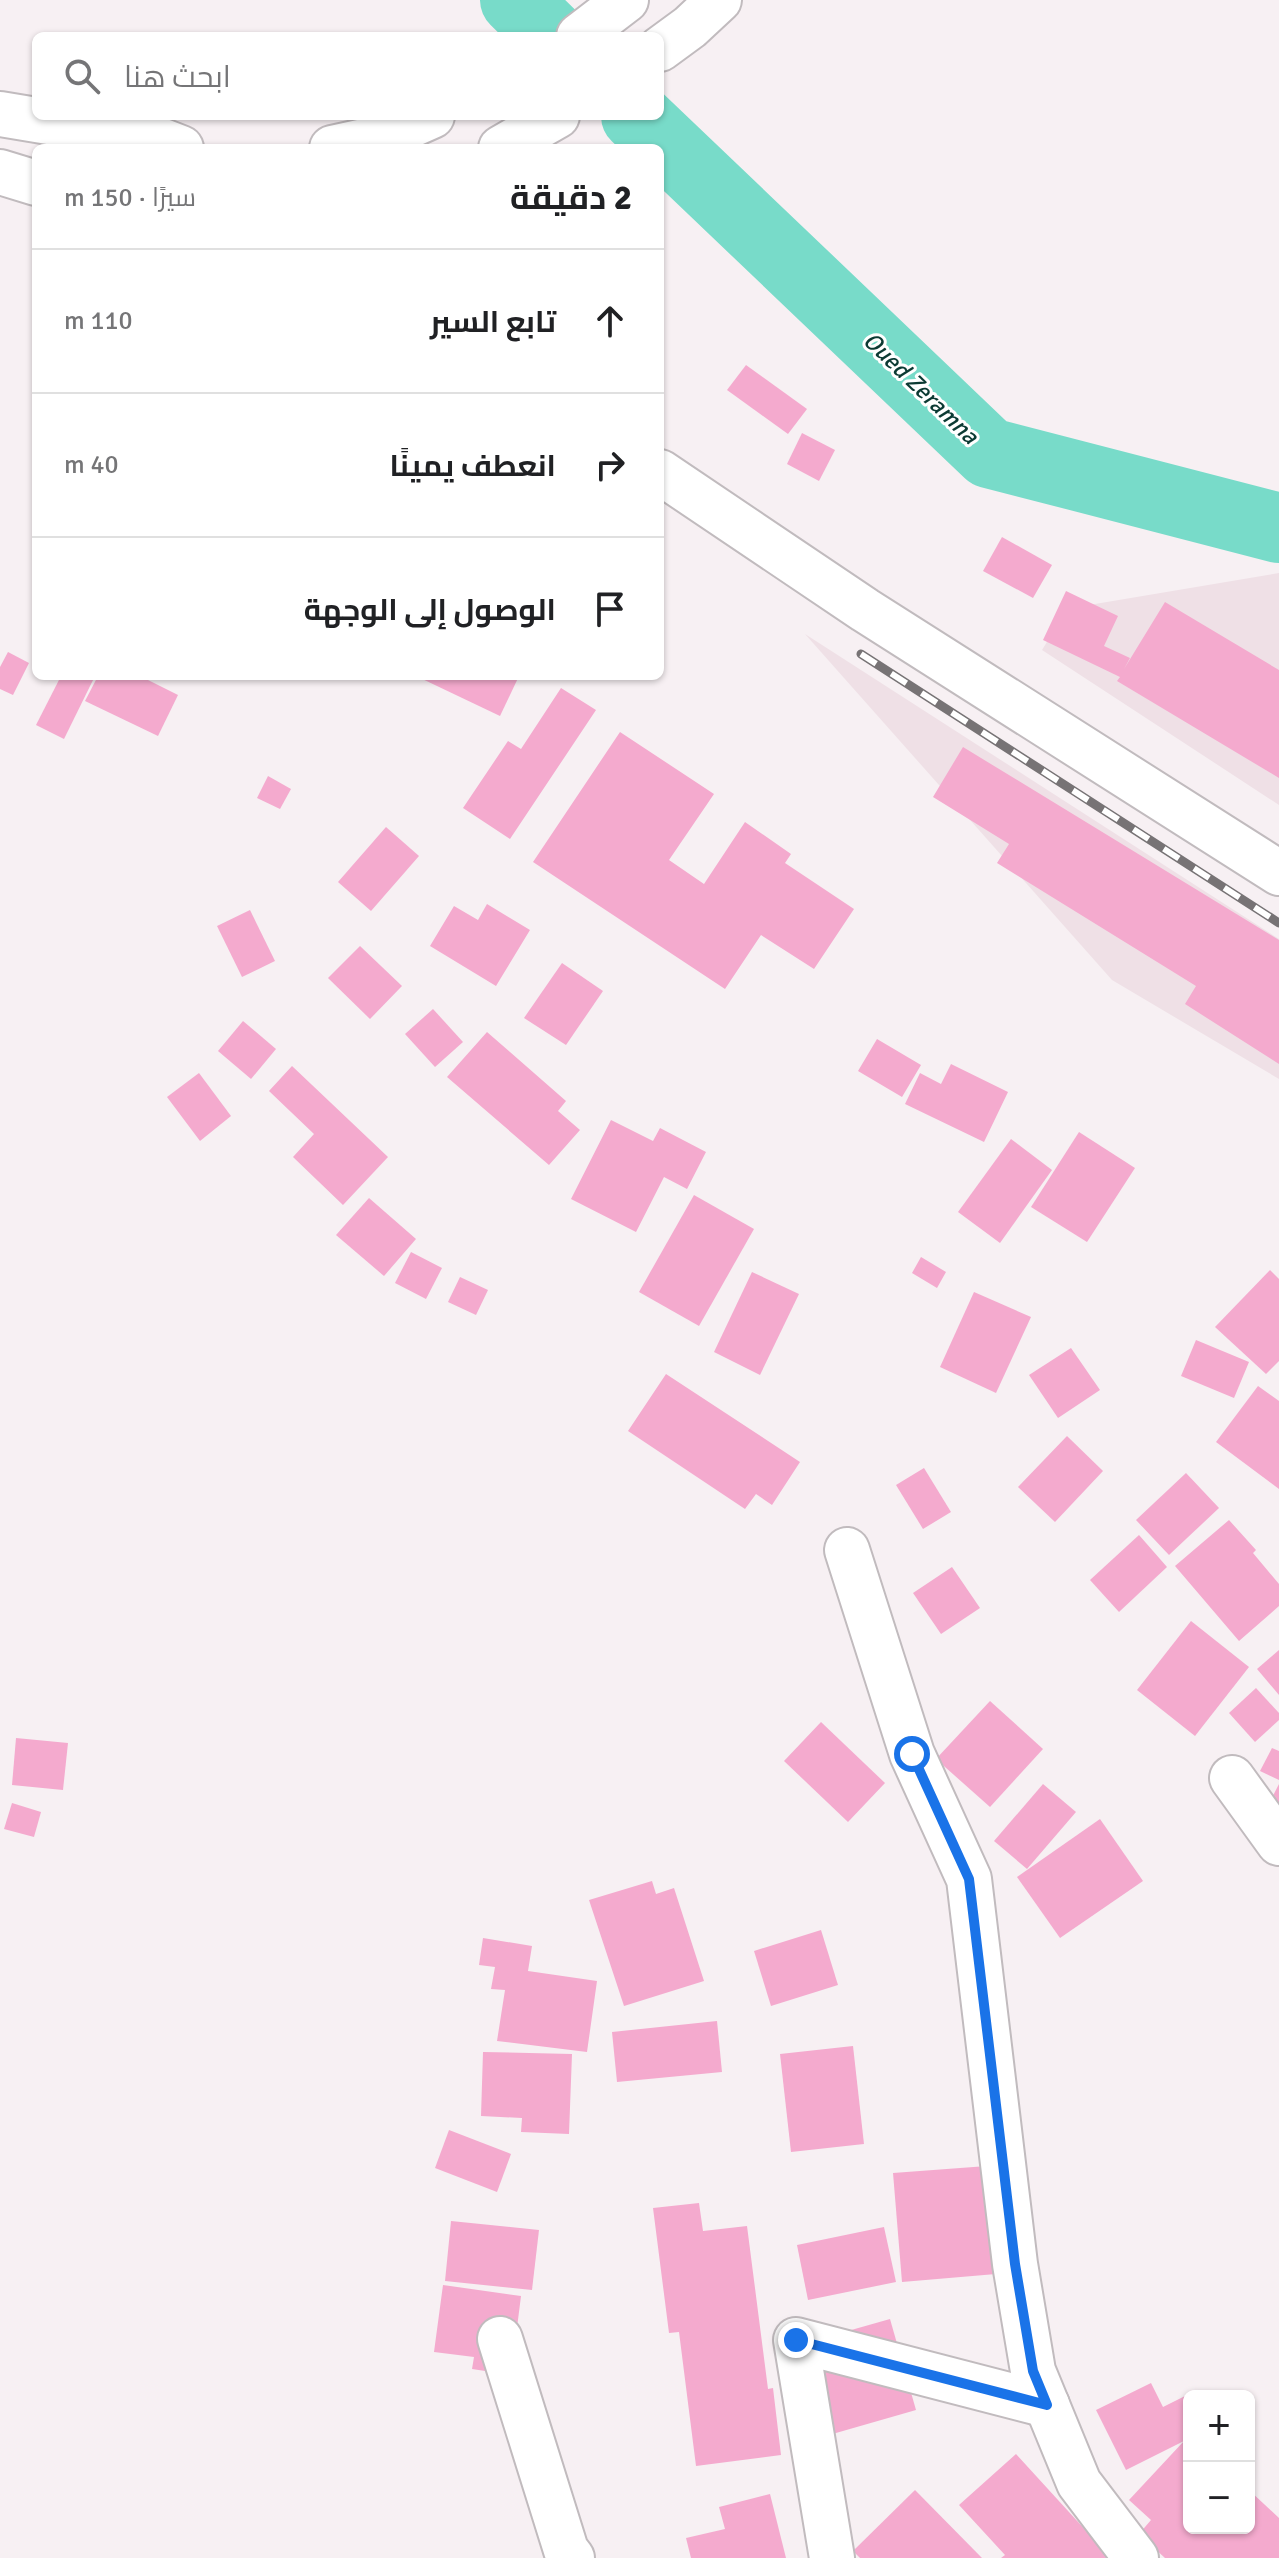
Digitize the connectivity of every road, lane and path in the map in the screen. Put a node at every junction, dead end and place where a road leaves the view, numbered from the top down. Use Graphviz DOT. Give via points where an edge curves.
graph roads {
  1 [pos="626,0"];
  2 [pos="584,32"];
  3 [pos="0,114"];
  4 [pos="32,119"];
  5 [pos="36,120"];
  6 [pos="423,120"];
  7 [pos="550,120"];
  8 [pos="171,144"];
  9 [pos="350,144"];
  10 [pos="508,144"];
  11 [pos="0,169"];
  12 [pos="32,173"];
  13 [pos="32,181"];
  14 [pos="664,456"];
  15 [pos="664,475"];
  16 [pos="865,610"];
  17 [pos="1279,873"];
  18 [pos="847,1550"];
  19 [pos="1232,1778"];
  20 [pos="1279,1843"];
  21 [pos="500,2339"];
  22 [pos="1047,2405"];
  23 [pos="572,2558"];
  24 [pos="832,2558"];
  25 [pos="1136,2558"];
  1 -- 2 [label="main road"];
  3 -- 4 [label="main road"];
  5 -- 8 [label="main road"];
  6 -- 9 [label="main road"];
  7 -- 10 [label="main road"];
  11 -- 12 [label="main road"];
  11 -- 13 [label="main road"];
  14 -- 16 [label="main road"];
  15 -- 16 [label="main road"];
  16 -- 17 [label="main road"];
  18 -- 22 [label="main road" via="912,1754 969,1879 1015,2264 1033,2371"];
  19 -- 20 [label="main road"];
  21 -- 23 [label="main road"];
  22 -- 24 [label="main road" via="796,2340"];
  22 -- 25 [label="main road" via="1079,2483"];
}
